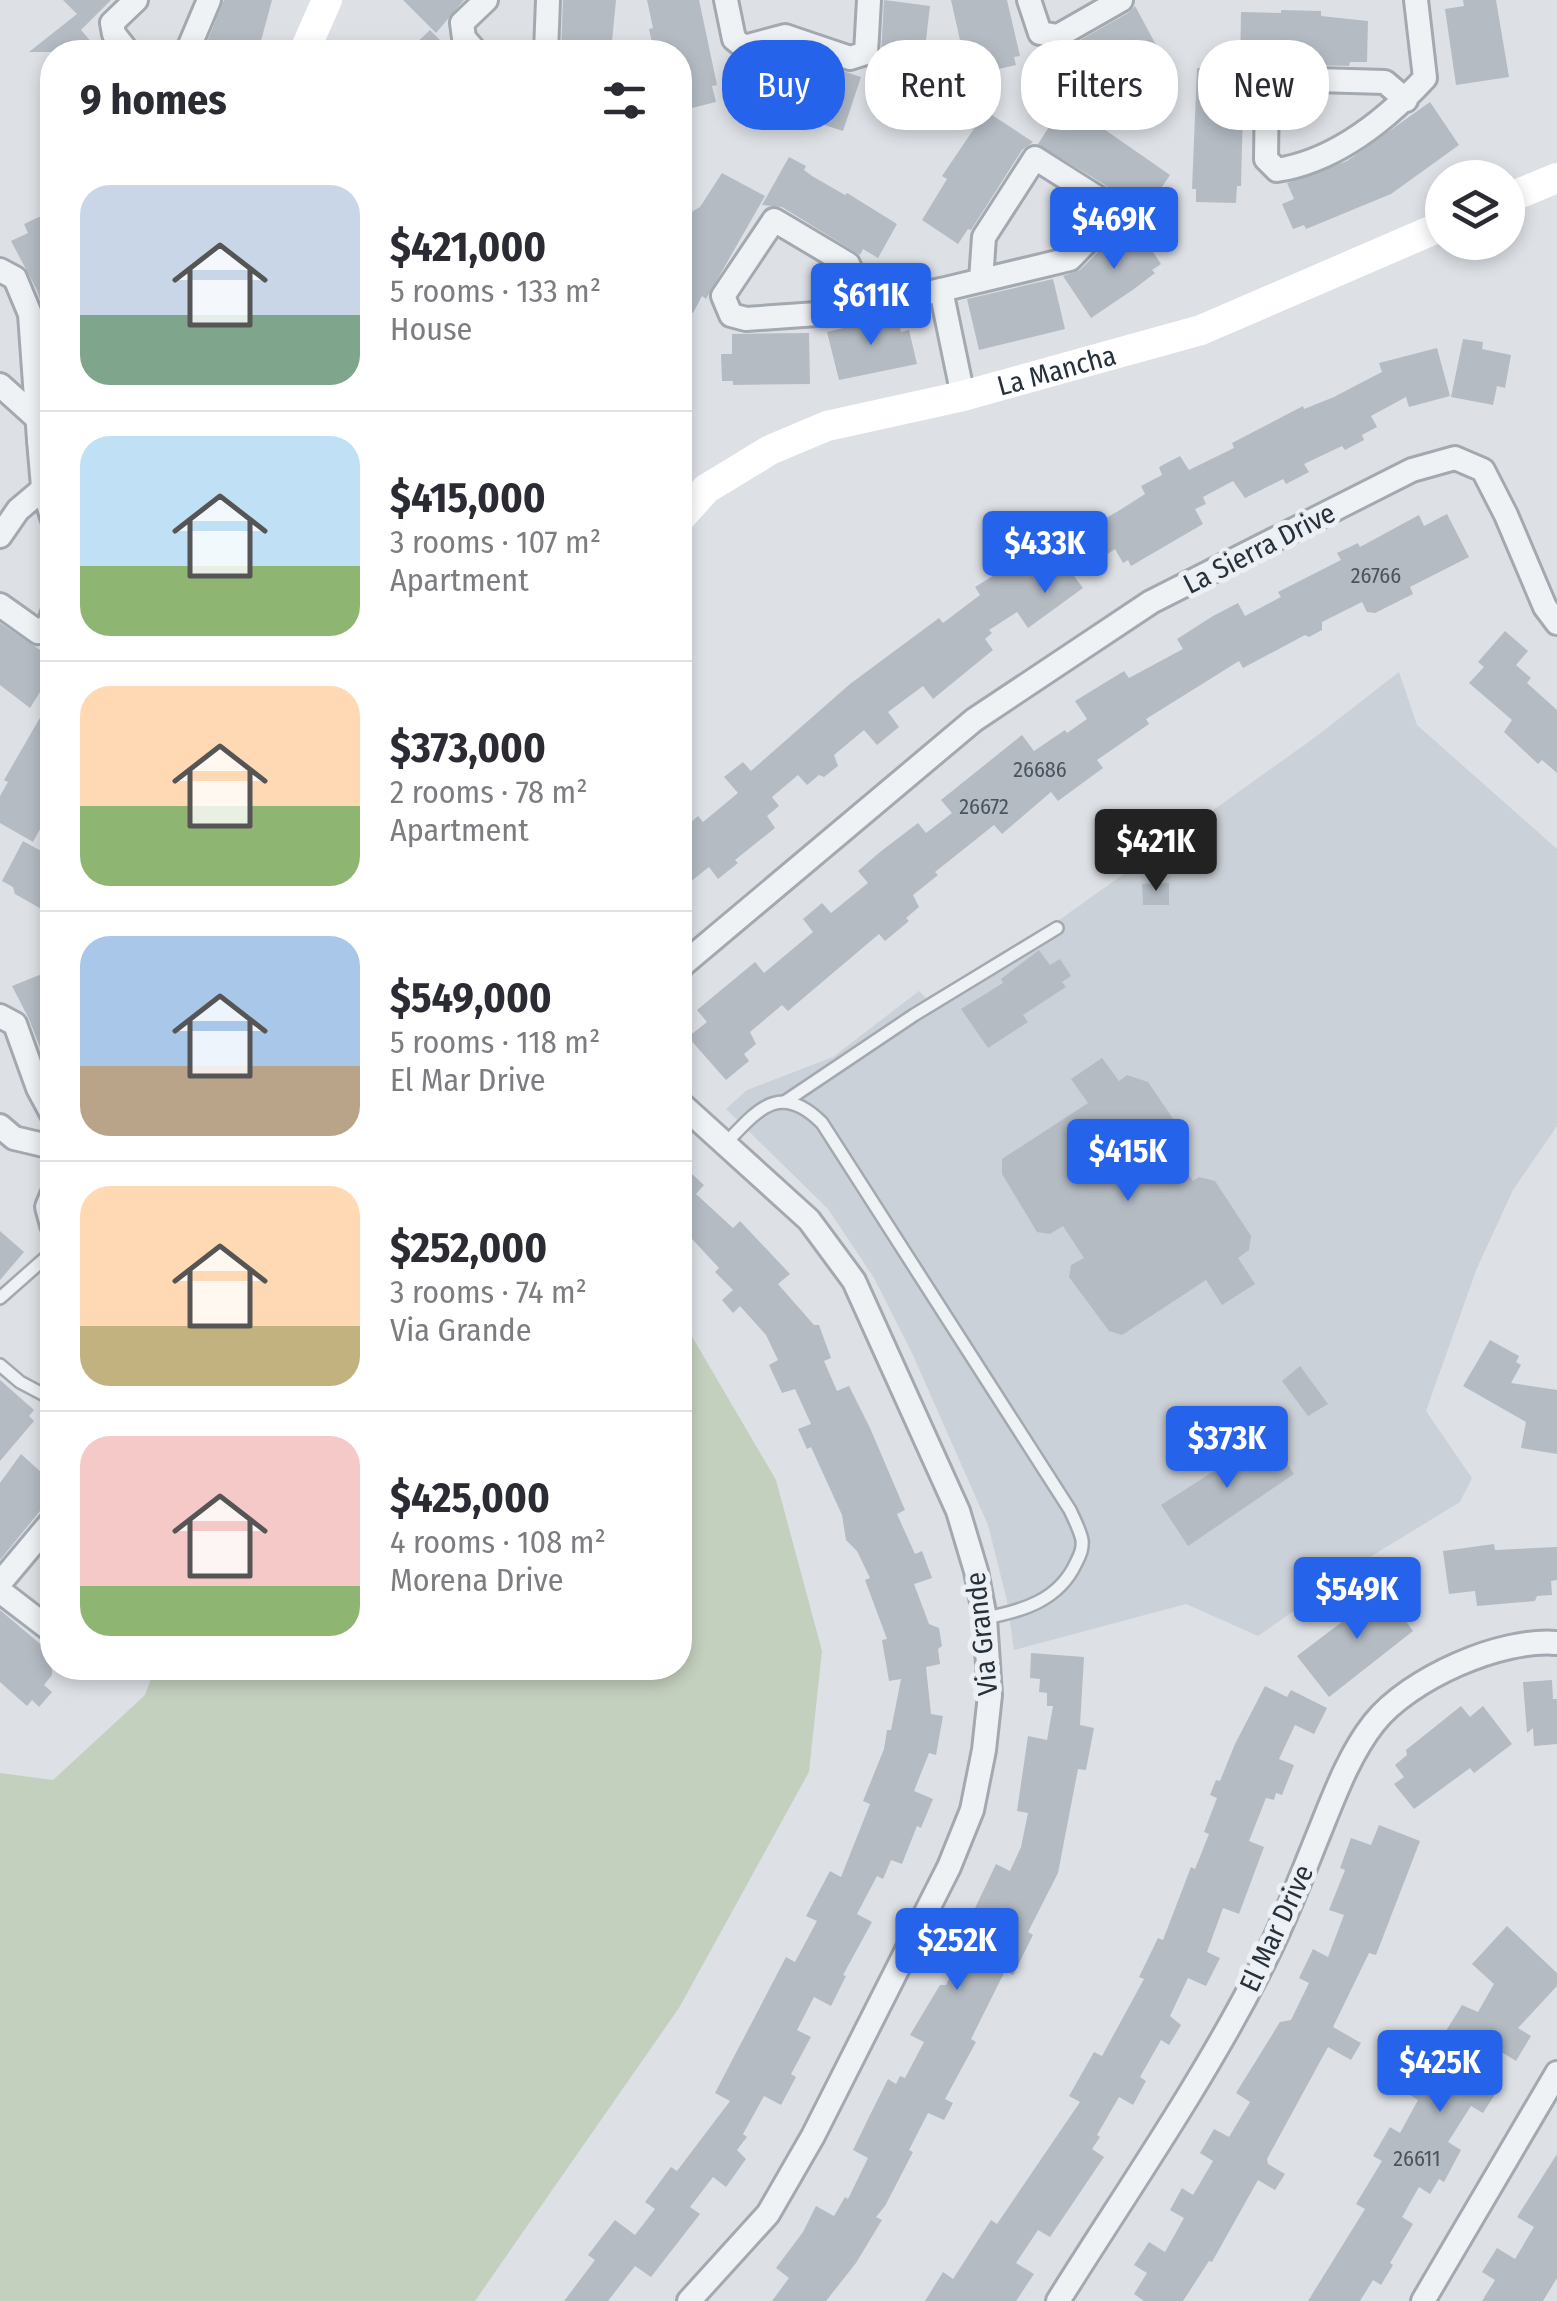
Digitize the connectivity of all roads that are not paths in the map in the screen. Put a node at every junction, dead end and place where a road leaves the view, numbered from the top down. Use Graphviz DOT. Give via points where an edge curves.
graph roads {
  1 [pos="136,0"];
  2 [pos="209,0"];
  3 [pos="327,0"];
  4 [pos="486,0"];
  5 [pos="548,0"];
  6 [pos="726,0"];
  7 [pos="868,0"];
  8 [pos="1029,0"];
  9 [pos="1121,0"];
  10 [pos="1416,0"];
  11 [pos="119,40"];
  12 [pos="192,40"];
  13 [pos="309,40"];
  14 [pos="466,40"];
  15 [pos="546,40"];
  16 [pos="1406,100"];
  17 [pos="1557,178"];
  18 [pos="1525,191"];
  19 [pos="1425,233"];
  20 [pos="0,270"];
  21 [pos="981,280"];
  22 [pos="941,290"];
  23 [pos="859,307"];
  24 [pos="0,385"];
  25 [pos="963,396"];
  26 [pos="40,399"];
  27 [pos="40,429"];
  28 [pos="40,491"];
  29 [pos="692,505"];
  30 [pos="0,536"];
  31 [pos="0,606"];
  32 [pos="1553,609"];
  33 [pos="40,631"];
  34 [pos="1057,928"];
  35 [pos="692,957"];
  36 [pos="0,1016"];
  37 [pos="40,1092"];
  38 [pos="786,1101"];
  39 [pos="692,1114"];
  40 [pos="0,1126"];
  41 [pos="40,1143"];
  42 [pos="724,1145"];
  43 [pos="40,1263"];
  44 [pos="0,1298"];
  45 [pos="0,1364"];
  46 [pos="40,1393"];
  47 [pos="40,1535"];
  48 [pos="0,1583"];
  49 [pos="0,1592"];
  50 [pos="985,1618"];
  51 [pos="40,1623"];
  52 [pos="1557,1644"];
  53 [pos="1557,2073"];
  54 [pos="689,2301"];
  55 [pos="1058,2301"];
  56 [pos="1422,2301"];
  1 -- 11 [label="street" via="112,23"];
  2 -- 12 [label="street"];
  3 -- 13 [label="street"];
  4 -- 14 [label="street" via="462,23"];
  5 -- 15 [label="street"];
  6 -- 7 [label="street" via="734,39 744,47 785,36 850,58 866,53"];
  8 -- 9 [label="street" via="1040,33 1058,36"];
  10 -- 16 [label="street" via="1425,78"];
  16 -- 16 [label="street" via="1374,127 1302,166 1277,170 1266,158 1267,88 1282,79 1385,82"];
  17 -- 18 [label="street"];
  19 -- 25 [label="street, La Mancha" via="1201,330"];
  20 -- 26 [label="street" via="14,278 30,314"];
  21 -- 21 [label="street" via="984,238 1035,158 1116,210 1070,259"];
  21 -- 22 [label="street"];
  22 -- 23 [label="street"];
  22 -- 25 [label="street"];
  23 -- 23 [label="street" via="738,318 723,296 774,220 848,264"];
  24 -- 27 [label="street"];
  25 -- 29 [label="street, La Mancha" via="826,426 770,450"];
  28 -- 30 [label="street"];
  31 -- 33 [label="street"];
  32 -- 35 [label="street, La Sierra Drive" via="1483,470 1456,458 1412,470 1110,626 974,720"];
  34 -- 38 [label="lane"];
  36 -- 37 [label="street" via="14,1024"];
  38 -- 42 [label="lane" via="764,1106"];
  38 -- 50 [label="lane" via="822,1123 1076,1523 1082,1551 1069,1579 1037,1603"];
  39 -- 42 [label="street, Via Grande"];
  40 -- 41 [label="street" via="14,1138"];
  42 -- 50 [label="street, Via Grande" via="808,1220 854,1281 958,1511"];
  43 -- 44 [label="lane"];
  45 -- 46 [label="lane"];
  47 -- 48 [label="street"];
  49 -- 51 [label="street"];
  50 -- 54 [label="street, Via Grande" via="990,1695 984,1750 972,1810 948,1867 768,2214"];
  52 -- 55 [label="street, El Mar Drive" via="1534,1641 1472,1659 1421,1684 1375,1721 1343,1774 1255,1980"];
  53 -- 56 [label="street"];
}
